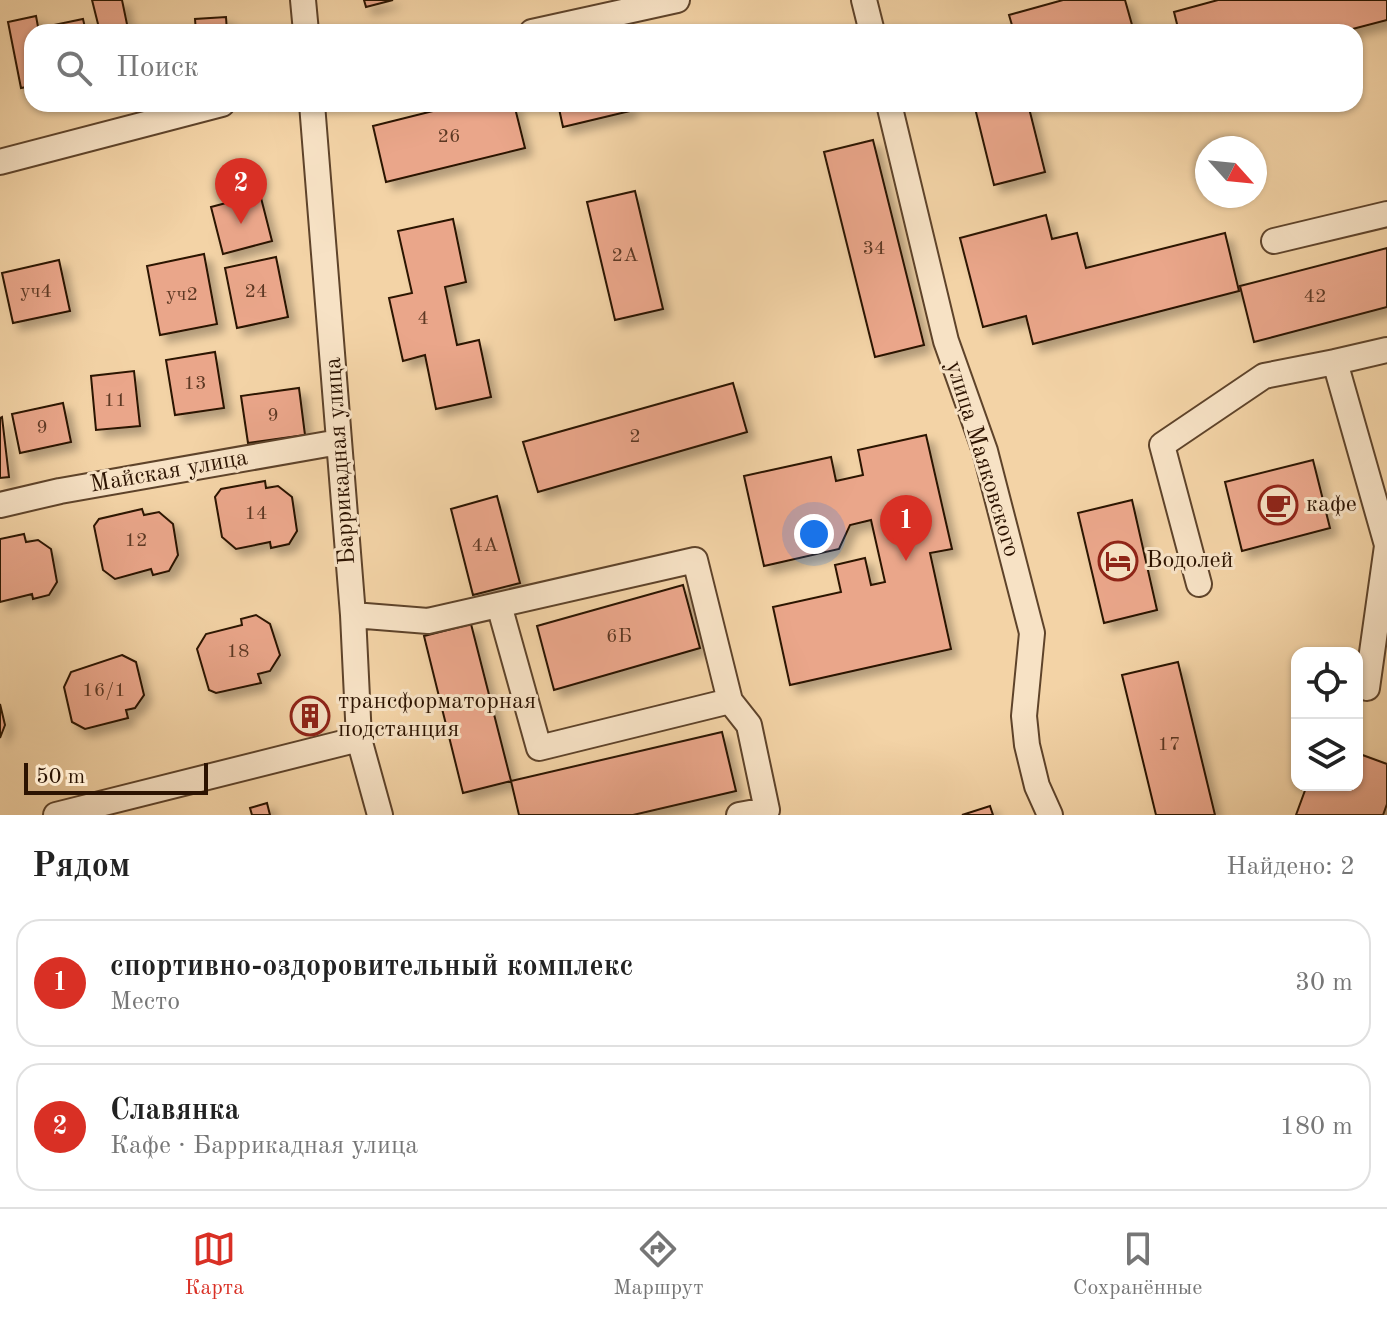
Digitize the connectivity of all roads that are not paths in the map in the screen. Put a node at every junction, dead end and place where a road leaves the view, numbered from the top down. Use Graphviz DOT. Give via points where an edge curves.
graph roads {
  1 [pos="303,0"];
  2 [pos="677,0"];
  3 [pos="864,0"];
  4 [pos="305,24"];
  5 [pos="568,24"];
  6 [pos="870,24"];
  7 [pos="191,112"];
  8 [pos="313,112"];
  9 [pos="891,112"];
  10 [pos="0,162"];
  11 [pos="1387,214"];
  12 [pos="1274,241"];
  13 [pos="1387,350"];
  14 [pos="1335,362"];
  15 [pos="339,442"];
  16 [pos="0,505"];
  17 [pos="1387,546"];
  18 [pos="1199,584"];
  19 [pos="499,605"];
  20 [pos="353,615"];
  21 [pos="1367,688"];
  22 [pos="730,701"];
  23 [pos="359,739"];
  24 [pos="56,815"];
  25 [pos="380,815"];
  26 [pos="739,815"];
  27 [pos="1050,815"];
  1 -- 4 [label="street"];
  2 -- 5 [label="street"];
  3 -- 6 [label="street"];
  7 -- 10 [label="street"];
  8 -- 15 [label="street, Баррикадная улица"];
  9 -- 27 [label="street, улица Маяковского" via="946,341 985,451 1032,633 1024,716 1037,786"];
  11 -- 12 [label="street"];
  13 -- 14 [label="street"];
  14 -- 17 [label="street"];
  14 -- 18 [label="street" via="1264,376 1162,445"];
  15 -- 16 [label="street, Майская улица"];
  15 -- 20 [label="street, Баррикадная улица"];
  17 -- 21 [label="street"];
  19 -- 20 [label="street" via="428,621"];
  19 -- 22 [label="street" via="539,748"];
  19 -- 22 [label="street" via="695,560"];
  20 -- 23 [label="street, Баррикадная улица"];
  22 -- 26 [label="street" via="749,725 767,810"];
  23 -- 24 [label="street"];
  23 -- 25 [label="street, Баррикадная улица"];
}
